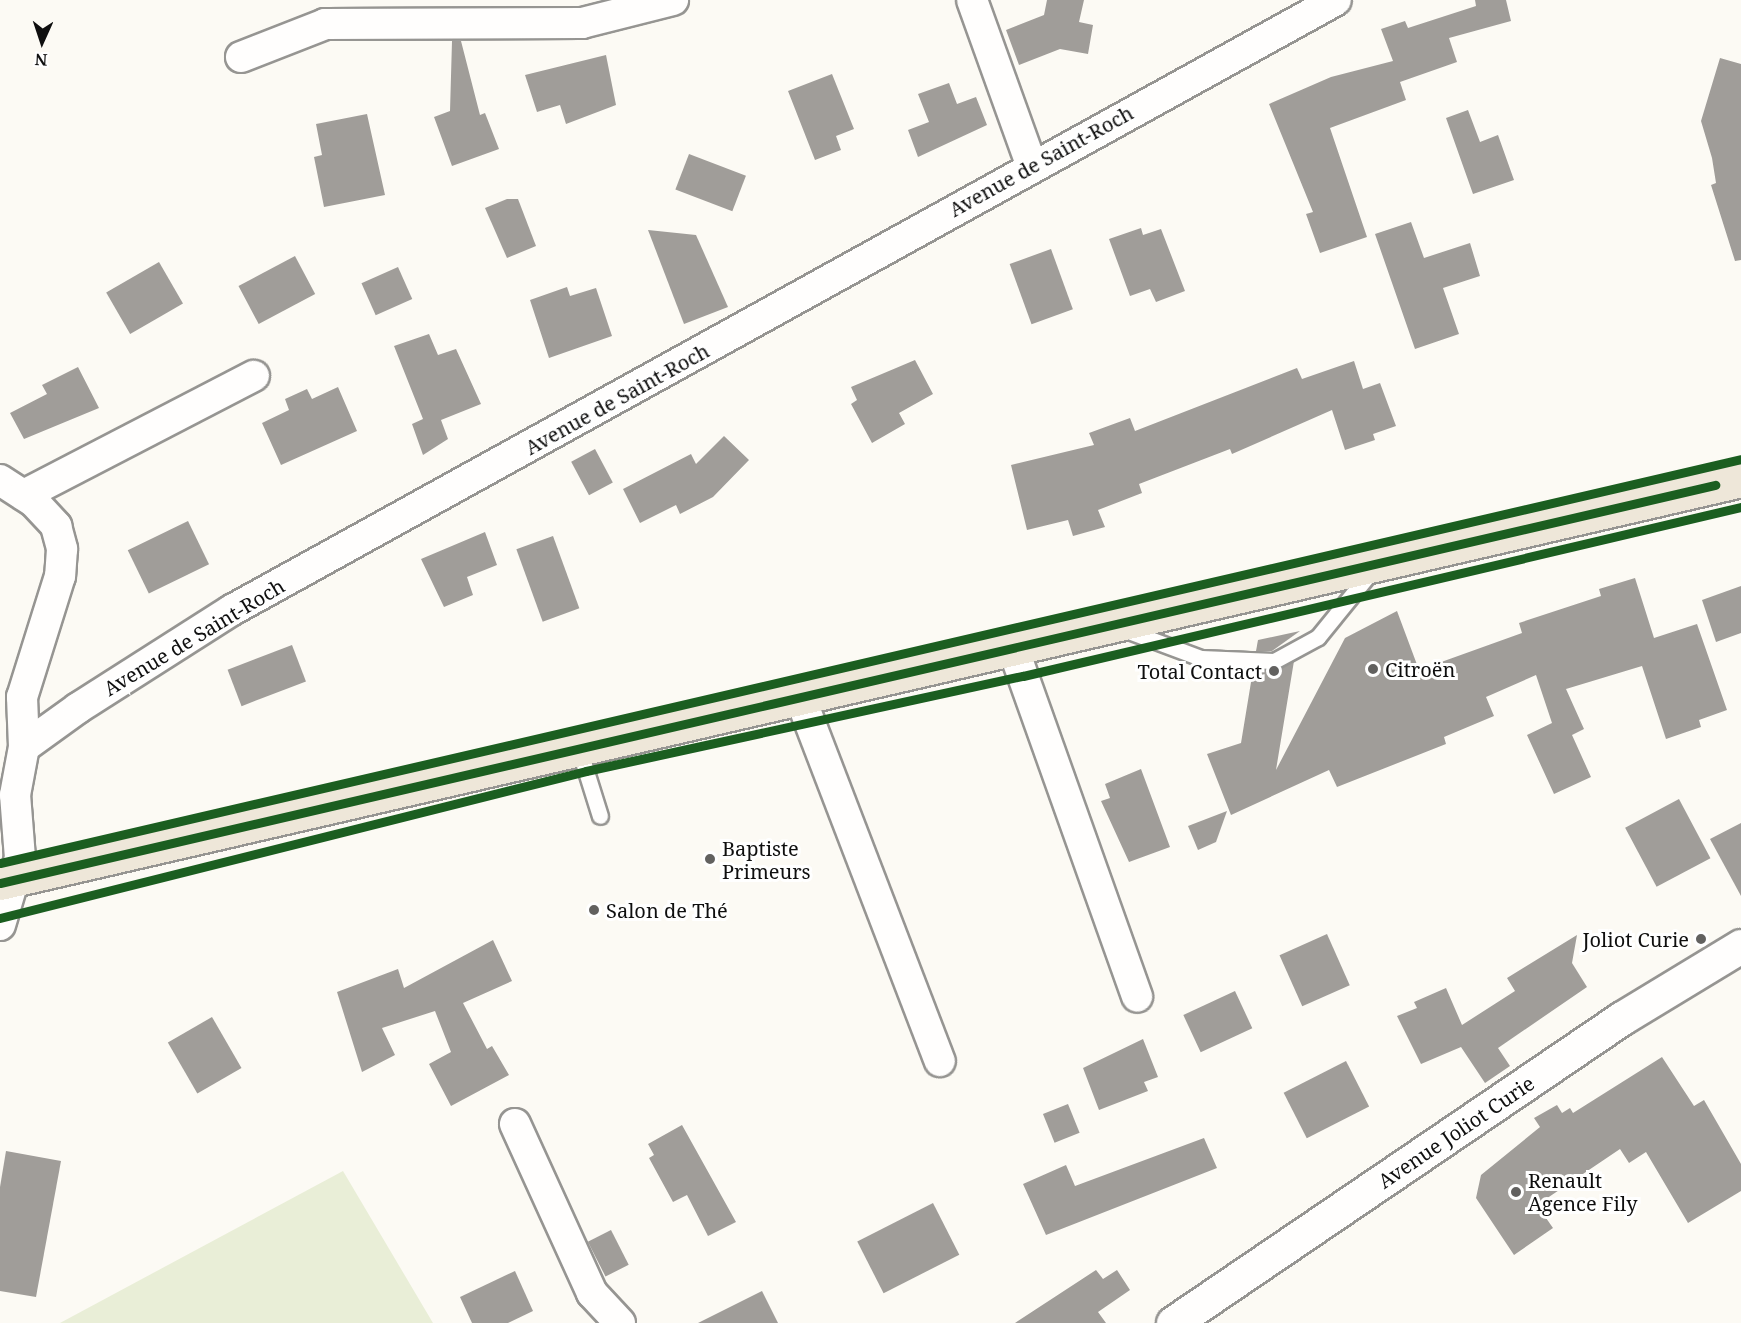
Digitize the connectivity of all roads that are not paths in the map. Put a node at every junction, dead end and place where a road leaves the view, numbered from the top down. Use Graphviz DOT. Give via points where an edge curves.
graph roads {
  1 [pos="673,0"];
  2 [pos="972,0"];
  3 [pos="1336,0"];
  4 [pos="241,57"];
  5 [pos="1031,164"];
  6 [pos="254,376"];
  7 [pos="1732,481"];
  8 [pos="12,488"];
  9 [pos="1377,564"];
  10 [pos="1112,625"];
  11 [pos="1012,648"];
  12 [pos="800,698"];
  13 [pos="24,747"];
  14 [pos="579,749"];
  15 [pos="8,793"];
  16 [pos="600,816"];
  17 [pos="8,881"];
  18 [pos="0,925"];
  19 [pos="1741,946"];
  20 [pos="1137,997"];
  21 [pos="940,1061"];
  22 [pos="515,1124"];
  23 [pos="620,1323"];
  24 [pos="1173,1323"];
  1 -- 4 [label="street" via="582,23 325,24"];
  2 -- 5 [label="street"];
  3 -- 5 [label="street, Avenue de Saint-Roch"];
  5 -- 13 [label="street, Avenue de Saint-Roch" via="828,283 232,610"];
  6 -- 8 [label="street"];
  7 -- 9 [label="main road"];
  8 -- 13 [label="street" via="56,526 62,549 60,576 22,697"];
  9 -- 10 [label="main road"];
  9 -- 10 [label="lane" via="1318,637 1274,661 1201,658"];
  10 -- 11 [label="main road"];
  11 -- 12 [label="main road"];
  11 -- 20 [label="street"];
  12 -- 14 [label="main road"];
  12 -- 21 [label="street"];
  13 -- 15 [label="street"];
  14 -- 16 [label="lane"];
  14 -- 17 [label="main road"];
  15 -- 17 [label="street" via="20,858"];
  17 -- 18 [label="street"];
  19 -- 24 [label="street, Avenue Joliot Curie" via="1622,1018"];
  22 -- 23 [label="street" via="592,1293"];
}
